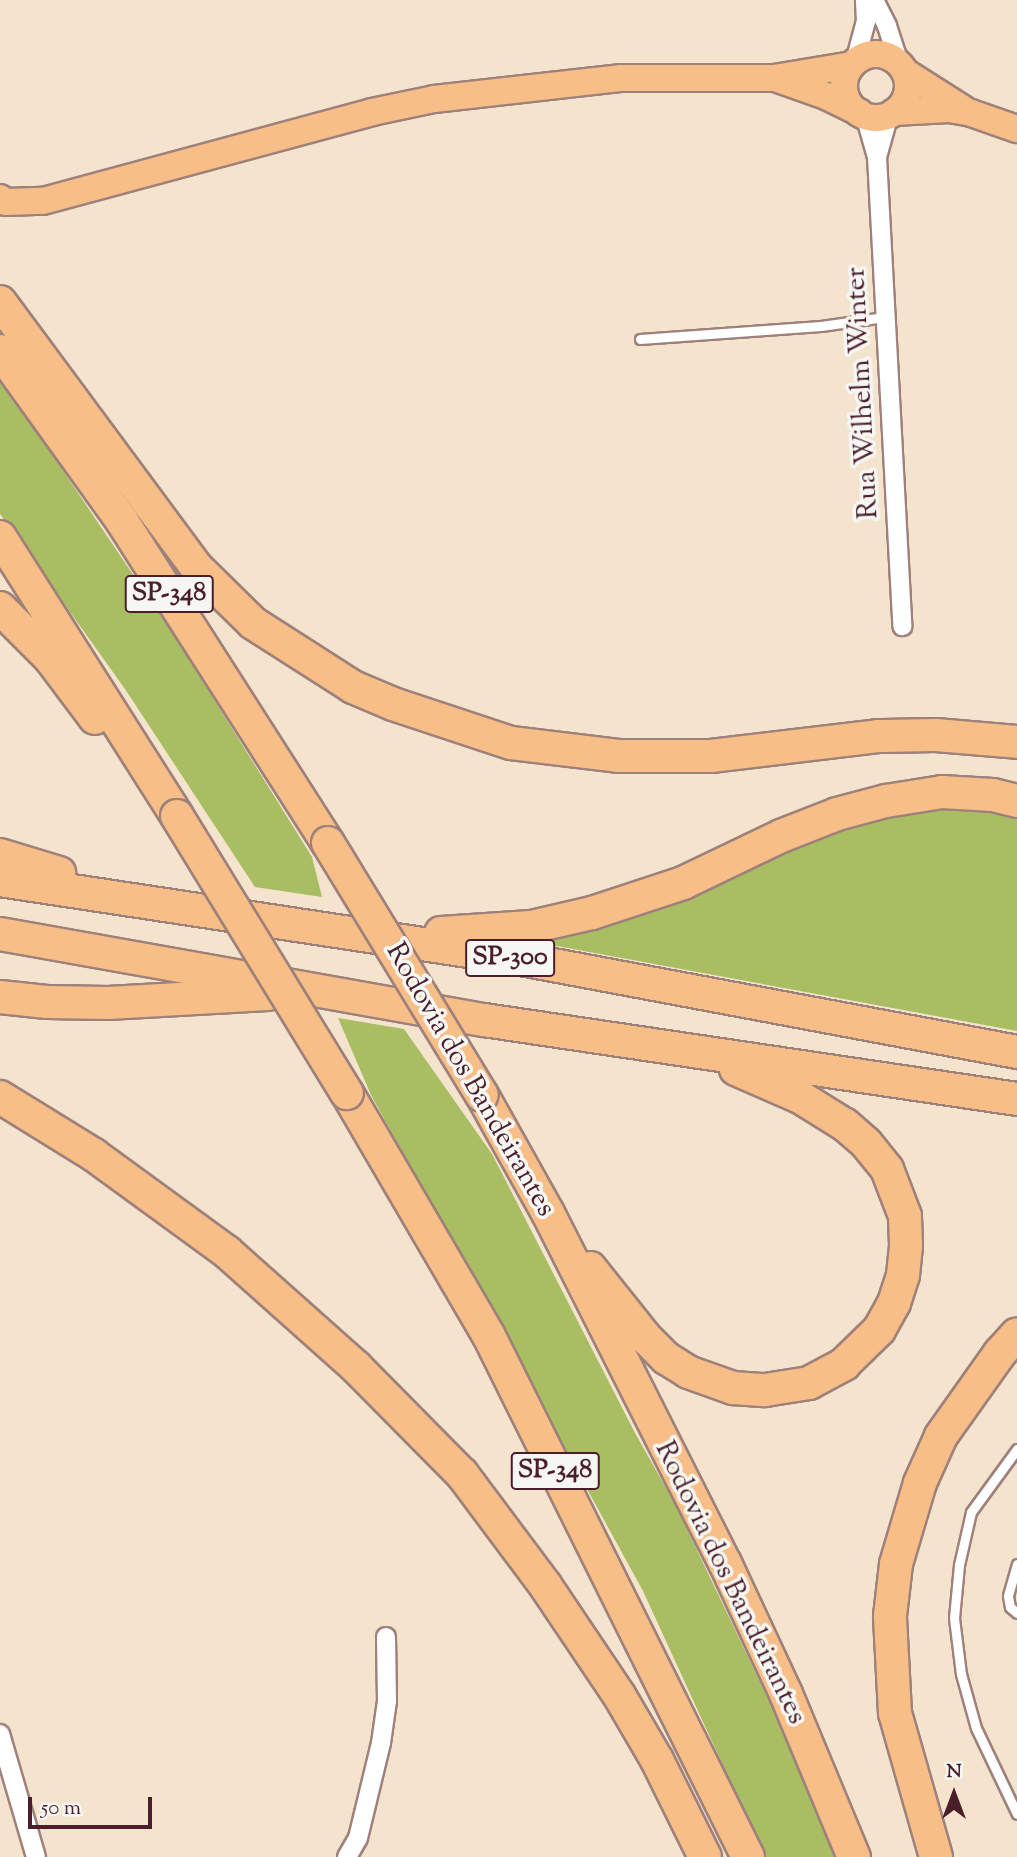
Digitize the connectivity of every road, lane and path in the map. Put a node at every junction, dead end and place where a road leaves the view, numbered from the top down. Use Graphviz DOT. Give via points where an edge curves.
graph roads {
  1 [pos="865,0"];
  2 [pos="874,0"];
  3 [pos="854,63"];
  4 [pos="902,67"];
  5 [pos="774,78"];
  6 [pos="971,113"];
  7 [pos="877,114"];
  8 [pos="1017,129"];
  9 [pos="3,200"];
  10 [pos="0,302"];
  11 [pos="884,317"];
  12 [pos="640,340"];
  13 [pos="0,351"];
  14 [pos="0,537"];
  15 [pos="0,608"];
  16 [pos="902,626"];
  17 [pos="1017,742"];
  18 [pos="160,787"];
  19 [pos="1017,801"];
  20 [pos="0,855"];
  21 [pos="0,880"];
  22 [pos="177,908"];
  23 [pos="319,930"];
  24 [pos="0,934"];
  25 [pos="330,992"];
  26 [pos="0,997"];
  27 [pos="1017,1052"];
  28 [pos="703,1054"];
  29 [pos="0,1097"];
  30 [pos="1017,1099"];
  31 [pos="548,1213"];
  32 [pos="1017,1334"];
  33 [pos="1017,1359"];
  34 [pos="1017,1449"];
  35 [pos="920,1483"];
  36 [pos="1017,1564"];
  37 [pos="1017,1613"];
  38 [pos="386,1637"];
  39 [pos="0,1734"];
  40 [pos="1017,1814"];
  41 [pos="36,1857"];
  42 [pos="347,1857"];
  43 [pos="705,1857"];
  44 [pos="748,1857"];
  45 [pos="854,1857"];
  46 [pos="936,1857"];
  1 -- 3 [label="street" via="866,21"];
  2 -- 4 [label="street"];
  3 -- 4 [label="main road" via="877,54"];
  3 -- 5 [label="main road"];
  3 -- 7 [label="main road" via="844,85 851,105"];
  4 -- 6 [label="main road"];
  4 -- 7 [label="main road" via="907,94"];
  5 -- 7 [label="main road"];
  5 -- 9 [label="main road" via="622,78 434,99 372,111 43,201"];
  6 -- 7 [label="main road" via="926,108"];
  6 -- 8 [label="main road"];
  7 -- 11 [label="street, Rua Wilhelm Winter"];
  10 -- 17 [label="highway" via="197,568 253,623 353,687 511,743 618,756 711,756 878,736 936,735"];
  11 -- 12 [label="lane" via="821,327"];
  11 -- 16 [label="street, Rua Wilhelm Winter"];
  13 -- 31 [label="highway, Rodovia dos Bandeirantes / SP-348, bridge" via="122,522 328,843"];
  14 -- 18 [label="highway, SP-348"];
  15 -- 18 [label="highway" via="50,658 100,726"];
  18 -- 44 [label="highway, SP-348, bridge" via="489,1336"];
  19 -- 23 [label="highway" via="942,792 861,807 781,836 643,898 531,927 465,934"];
  20 -- 22 [label="highway"];
  21 -- 22 [label="highway, SP-300"];
  22 -- 23 [label="highway, SP-300"];
  23 -- 27 [label="highway, SP-300" via="548,964"];
  24 -- 25 [label="highway, SP-300"];
  25 -- 26 [label="highway" via="108,1003"];
  25 -- 28 [label="highway, SP-300"];
  28 -- 30 [label="highway, SP-300"];
  28 -- 31 [label="highway" via="800,1097 845,1125 887,1169 905,1216 903,1275 879,1330 826,1375 790,1388 748,1391 712,1383 666,1358 645,1337"];
  29 -- 43 [label="highway" via="94,1155 227,1252 356,1367 462,1474 619,1695"];
  31 -- 45 [label="highway, Rodovia dos Bandeirantes / SP-348" via="725,1563"];
  32 -- 35 [label="highway" via="941,1436"];
  33 -- 35 [label="highway"];
  34 -- 40 [label="lane" via="971,1512 954,1618 961,1674 976,1728"];
  35 -- 46 [label="highway" via="896,1564 890,1661 895,1713"];
  36 -- 37 [label="lane" via="1008,1596"];
  38 -- 42 [label="street" via="387,1702 381,1743 358,1838"];
  39 -- 41 [label="street"];
}
